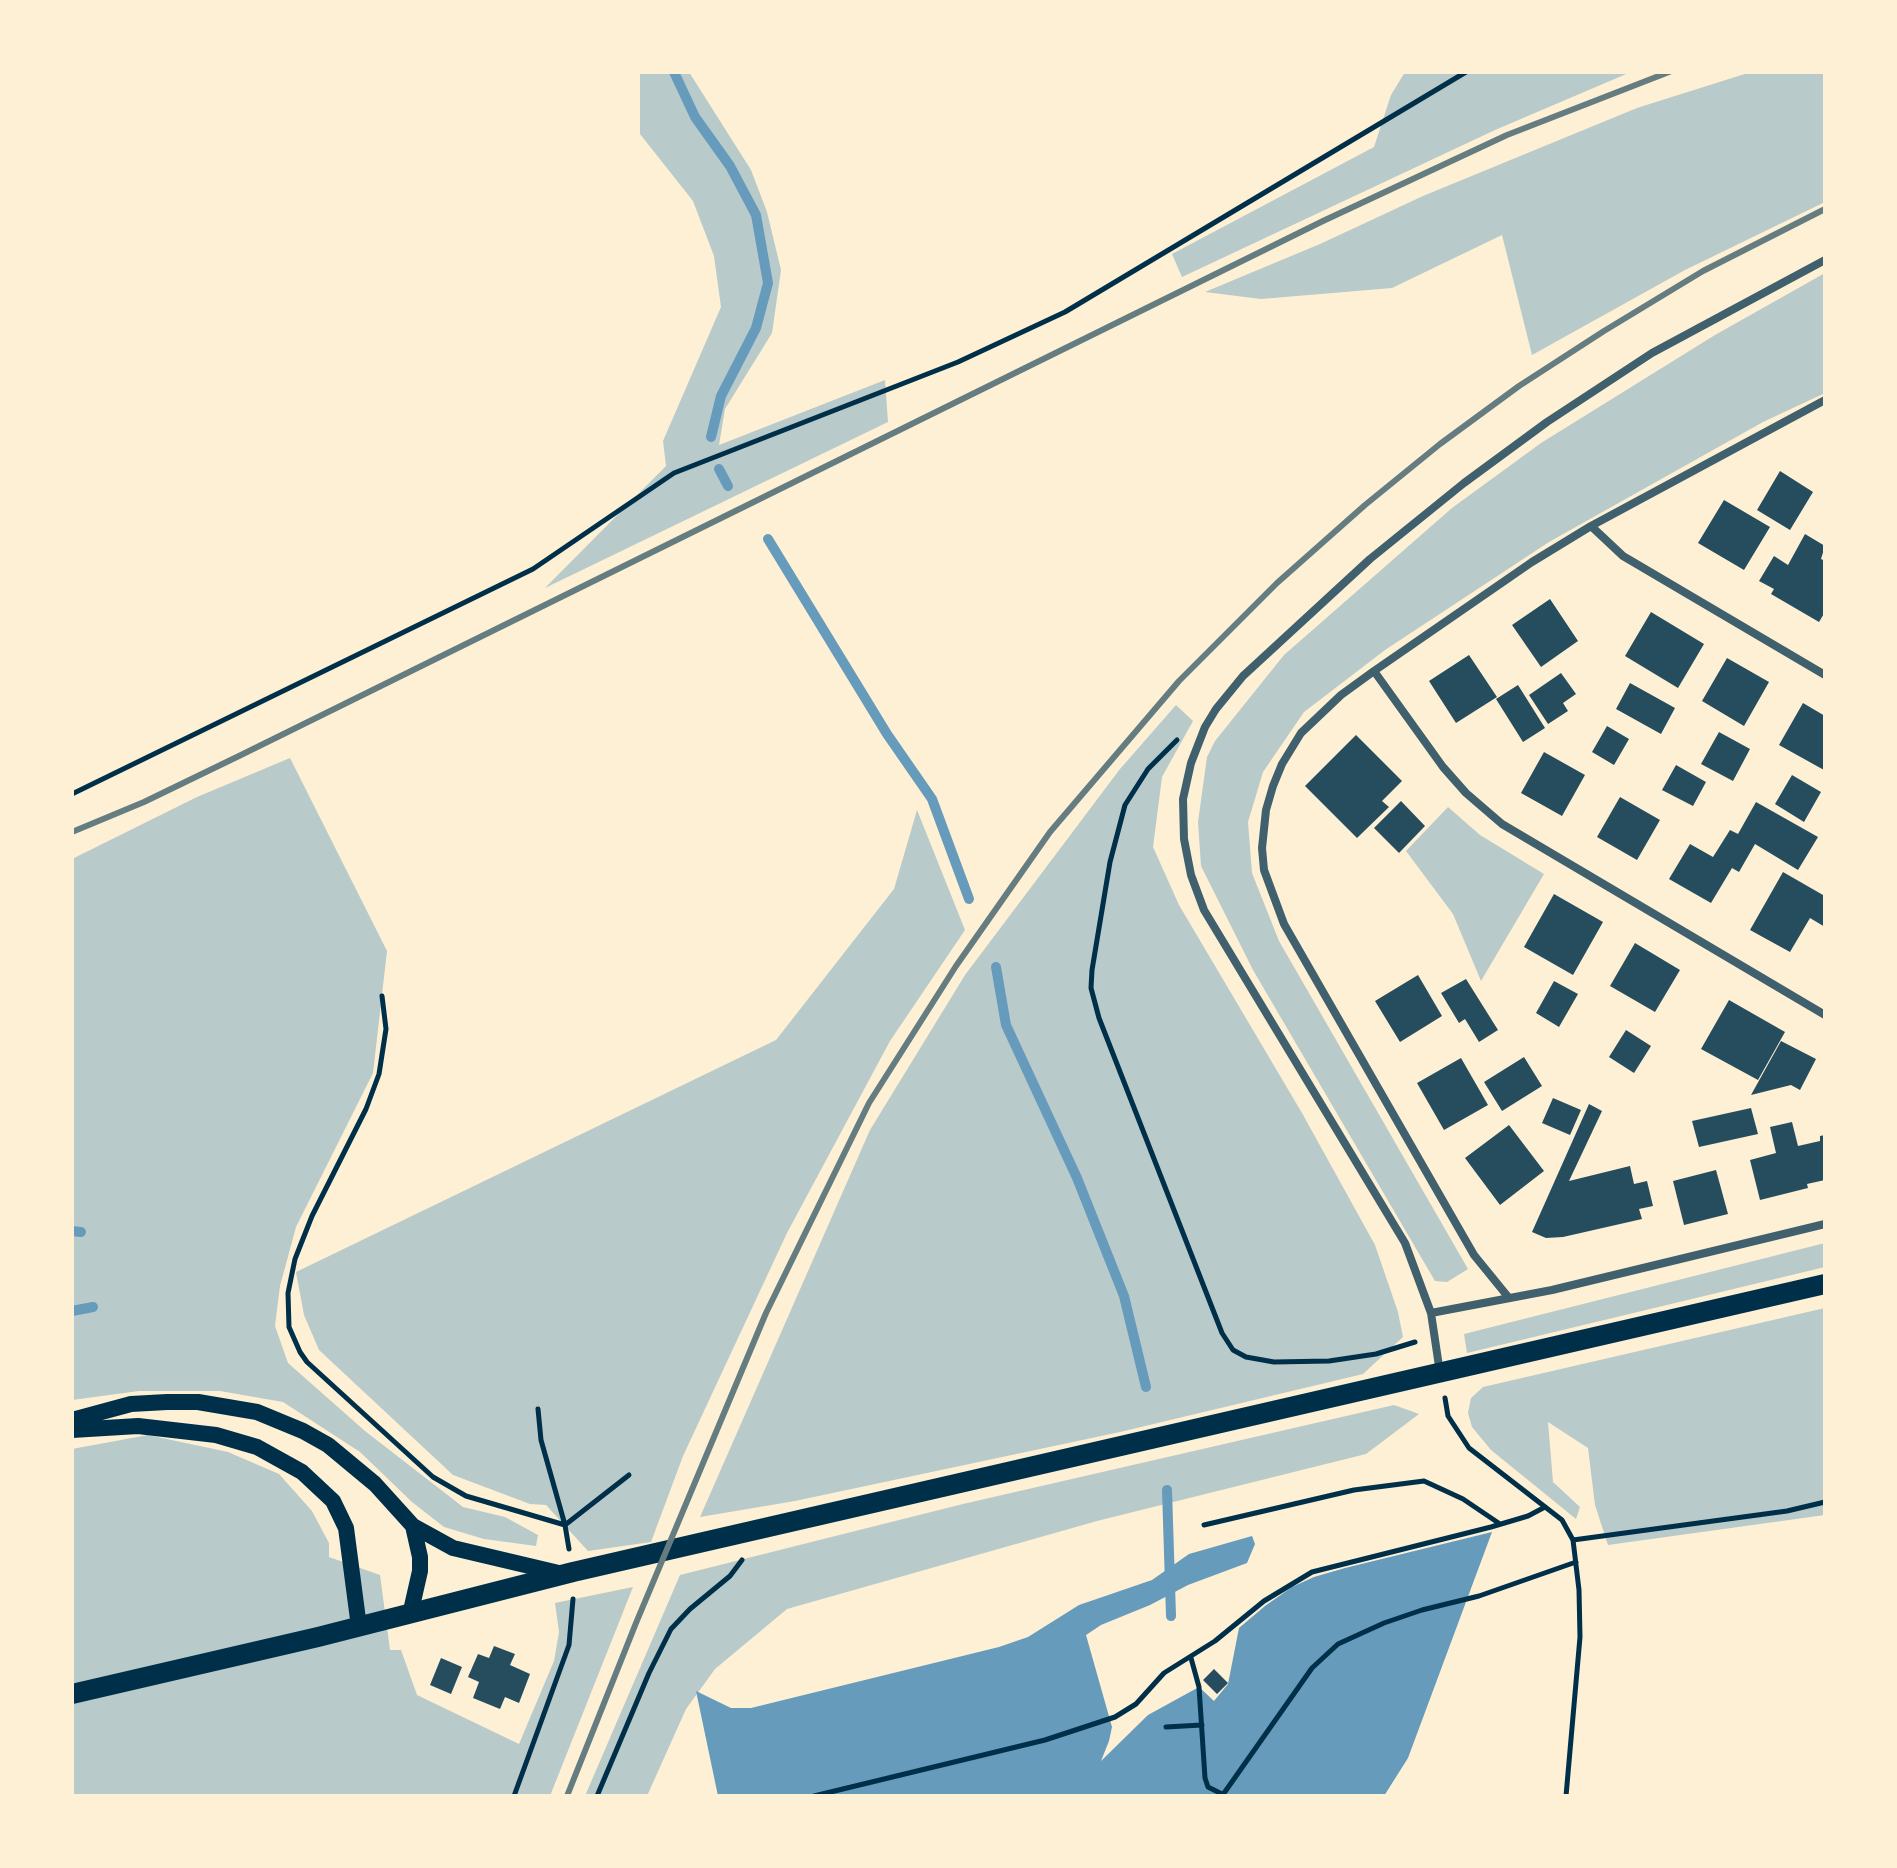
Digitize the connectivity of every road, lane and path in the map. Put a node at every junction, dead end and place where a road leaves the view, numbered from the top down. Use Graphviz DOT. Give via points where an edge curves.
graph roads {
  1 [pos="1466,72"];
  2 [pos="1825,260"];
  3 [pos="1825,400"];
  4 [pos="1591,526"];
  5 [pos="1374,671"];
  6 [pos="1825,675"];
  7 [pos="1205,727"];
  8 [pos="72,794"];
  9 [pos="382,996"];
  10 [pos="1825,1015"];
  11 [pos="1825,1224"];
  12 [pos="1825,1284"];
  13 [pos="1509,1298"];
  14 [pos="1431,1313"];
  15 [pos="1435,1336"];
  16 [pos="1441,1374"];
  17 [pos="538,1409"];
  18 [pos="72,1420"];
  19 [pos="72,1430"];
  20 [pos="629,1475"];
  21 [pos="1825,1502"];
  22 [pos="1545,1507"];
  23 [pos="565,1525"];
  24 [pos="1204,1525"];
  25 [pos="1501,1525"];
  26 [pos="413,1526"];
  27 [pos="752,1532"];
  28 [pos="1573,1540"];
  29 [pos="1576,1562"];
  30 [pos="569,1573"];
  31 [pos="410,1615"];
  32 [pos="359,1627"];
  33 [pos="1191,1658"];
  34 [pos="72,1694"];
  35 [pos="1202,1725"];
  36 [pos="1166,1727"];
  37 [pos="1222,1795"];
  38 [pos="514,1796"];
  39 [pos="597,1796"];
  40 [pos="814,1796"];
  41 [pos="1566,1796"];
  1 -- 8 [label="path" via="1065,312 958,362 674,473 533,569"];
  2 -- 7 [label="street" via="1652,353 1464,483 1309,613 1243,676"];
  3 -- 4 [label="street"];
  4 -- 5 [label="street"];
  4 -- 6 [label="street" via="1623,556"];
  5 -- 10 [label="street" via="1443,767 1502,824"];
  5 -- 13 [label="street" via="1312,720 1282,764 1266,810 1264,870 1284,924 1311,974 1474,1255"];
  7 -- 14 [label="street" via="1183,799 1185,849 1197,893 1405,1243"];
  7 -- 15 [label="path" via="1166,750 1125,805 1092,970 1099,1018 1233,1350 1274,1362 1329,1361"];
  9 -- 23 [label="path" via="386,1029 379,1074 295,1259 287,1309 293,1339 323,1378 433,1477 451,1489"];
  11 -- 13 [label="street"];
  12 -- 16 [label="main road"];
  13 -- 14 [label="street"];
  14 -- 15 [label="street"];
  15 -- 16 [label="street"];
  16 -- 22 [label="path" via="1448,1416 1469,1448"];
  16 -- 27 [label="main road"];
  17 -- 23 [label="path" via="541,1440"];
  18 -- 26 [label="main road" via="131,1404 167,1402 257,1412 303,1431 340,1455"];
  19 -- 32 [label="main road" via="138,1426 216,1435 257,1447 302,1472 333,1501 346,1528"];
  20 -- 23 [label="path"];
  21 -- 28 [label="path"];
  22 -- 25 [label="path"];
  22 -- 28 [label="path" via="1562,1520"];
  23 -- 30 [label="path"];
  24 -- 25 [label="path" via="1354,1490 1424,1481"];
  25 -- 33 [label="path" via="1312,1572 1264,1601"];
  26 -- 30 [label="main road" via="471,1555"];
  26 -- 31 [label="main road" via="420,1571"];
  27 -- 30 [label="main road"];
  27 -- 39 [label="path" via="730,1576 679,1619 662,1644"];
  28 -- 29 [label="path"];
  29 -- 37 [label="path" via="1384,1623 1338,1644 1312,1668"];
  29 -- 41 [label="path" via="1580,1637"];
  30 -- 31 [label="main road"];
  30 -- 38 [label="path" via="569,1645"];
  31 -- 32 [label="main road"];
  32 -- 34 [label="main road"];
  33 -- 35 [label="path"];
  33 -- 40 [label="path" via="1164,1673 1136,1704 1115,1717 1045,1740"];
  35 -- 36 [label="path"];
  35 -- 37 [label="path" via="1208,1787"];
}
